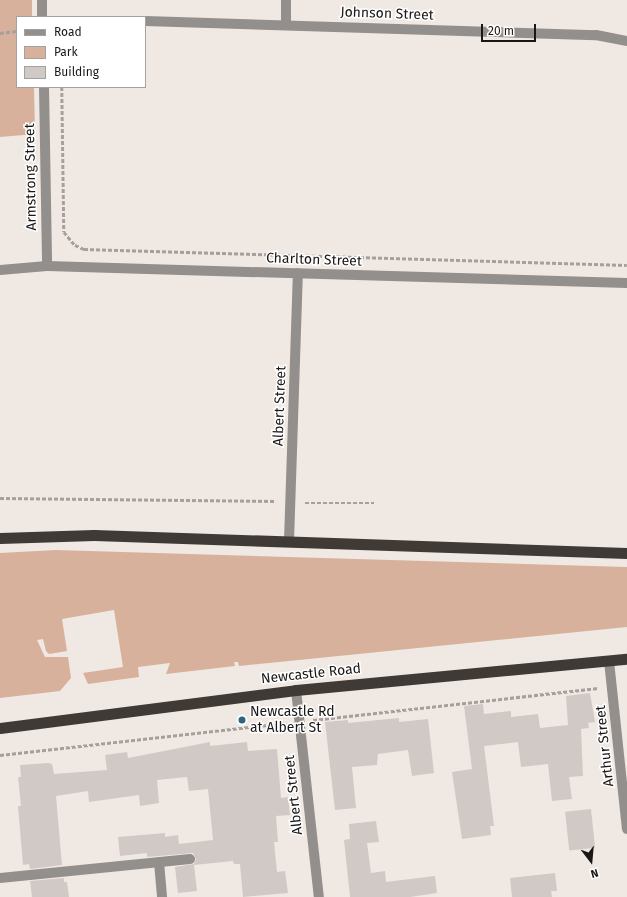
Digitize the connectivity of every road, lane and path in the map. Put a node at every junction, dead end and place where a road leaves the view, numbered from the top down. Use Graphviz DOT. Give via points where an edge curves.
graph roads {
  1 [pos="42,0"];
  2 [pos="286,0"];
  3 [pos="42,16"];
  4 [pos="146,21"];
  5 [pos="286,25"];
  6 [pos="16,31"];
  7 [pos="0,33"];
  8 [pos="627,41"];
  9 [pos="44,88"];
  10 [pos="62,88"];
  11 [pos="627,265"];
  12 [pos="47,266"];
  13 [pos="0,270"];
  14 [pos="298,273"];
  15 [pos="627,283"];
  16 [pos="0,498"];
  17 [pos="276,503"];
  18 [pos="305,503"];
  19 [pos="374,504"];
  20 [pos="0,538"];
  21 [pos="289,541"];
  22 [pos="627,553"];
  23 [pos="627,659"];
  24 [pos="609,661"];
  25 [pos="603,687"];
  26 [pos="296,690"];
  27 [pos="310,720"];
  28 [pos="291,723"];
  29 [pos="0,728"];
  30 [pos="623,754"];
  31 [pos="0,755"];
  32 [pos="627,829"];
  33 [pos="190,859"];
  34 [pos="159,862"];
  35 [pos="0,878"];
  36 [pos="162,897"];
  37 [pos="319,897"];
  1 -- 3 [label="street"];
  2 -- 5 [label="street"];
  4 -- 5 [label="street, Johnson Street"];
  5 -- 8 [label="street, Johnson Street" via="596,35"];
  6 -- 7 [label="path"];
  9 -- 12 [label="street, Armstrong Street"];
  10 -- 11 [label="path" via="64,232 75,245 84,249"];
  12 -- 13 [label="street, Charlton Street"];
  12 -- 14 [label="street, Charlton Street"];
  14 -- 15 [label="street, Charlton Street"];
  14 -- 21 [label="street, Albert Street"];
  16 -- 17 [label="path"];
  18 -- 19 [label="path"];
  20 -- 21 [label="highway" via="94,535"];
  21 -- 22 [label="highway"];
  23 -- 24 [label="highway, Newcastle Road"];
  24 -- 26 [label="highway, Newcastle Road"];
  24 -- 30 [label="street, Arthur Street"];
  25 -- 27 [label="path"];
  26 -- 29 [label="highway, Newcastle Road"];
  26 -- 37 [label="street, Albert Street"];
  28 -- 31 [label="path"];
  30 -- 32 [label="street, Arthur Street"];
  33 -- 34 [label="street"];
  34 -- 35 [label="street"];
  34 -- 36 [label="street"];
}
